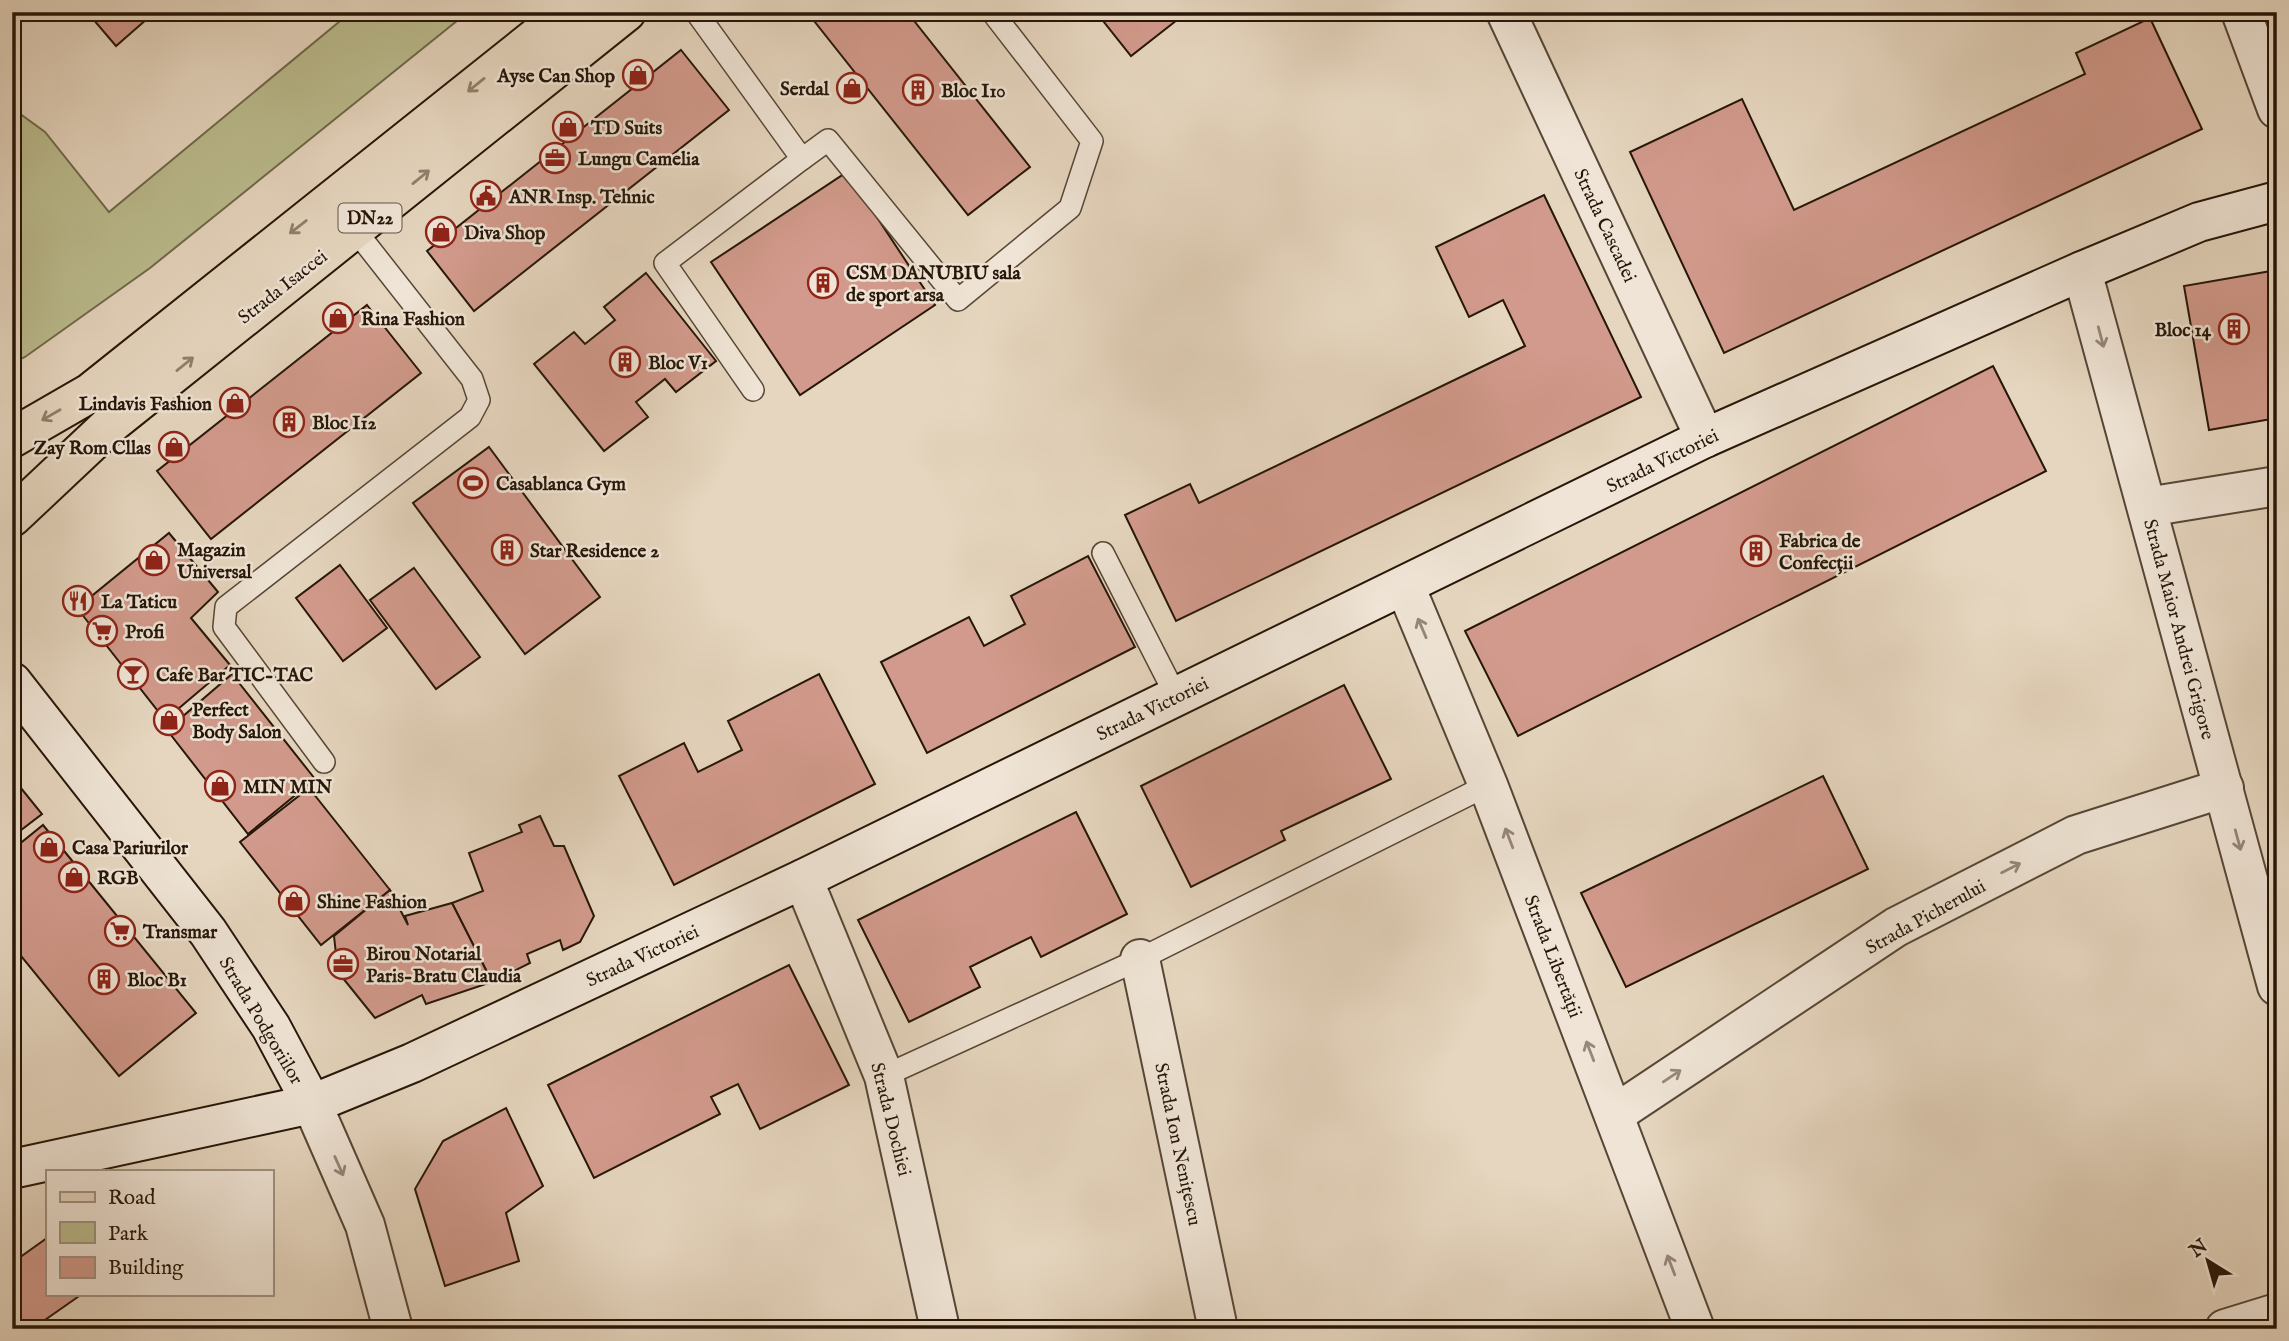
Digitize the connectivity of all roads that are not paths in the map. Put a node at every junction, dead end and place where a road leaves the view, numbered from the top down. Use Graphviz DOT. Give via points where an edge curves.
graph roads {
  1 [pos="568,12"];
  2 [pos="626,12"];
  3 [pos="696,12"];
  4 [pos="992,12"];
  5 [pos="1506,12"];
  6 [pos="2241,12"];
  7 [pos="2277,109"];
  8 [pos="802,159"];
  9 [pos="2277,201"];
  10 [pos="355,230"];
  11 [pos="2082,271"];
  12 [pos="753,390"];
  13 [pos="12,438"];
  14 [pos="1705,438"];
  15 [pos="2277,486"];
  16 [pos="2147,507"];
  17 [pos="12,517"];
  18 [pos="1103,553"];
  19 [pos="1405,586"];
  20 [pos="12,682"];
  21 [pos="1176,696"];
  22 [pos="324,762"];
  23 [pos="1488,785"];
  24 [pos="2224,788"];
  25 [pos="803,879"];
  26 [pos="1140,959"];
  27 [pos="2277,986"];
  28 [pos="884,1076"];
  29 [pos="312,1104"];
  30 [pos="1615,1114"];
  31 [pos="12,1169"];
  32 [pos="2277,1313"];
  33 [pos="393,1329"];
  34 [pos="940,1329"];
  35 [pos="1218,1329"];
  36 [pos="1695,1329"];
  37 [pos="2225,1329"];
  1 -- 13 [label="main road, Strada Isaccei / DN22, one-way" via="90,393"];
  10 -- 2 [label="main road, Strada Isaccei / DN22, one-way"];
  3 -- 8 [label="lane"];
  4 -- 8 [label="lane" via="1092,141 1070,208 958,300 828,140"];
  5 -- 14 [label="street, Strada Cascadei"];
  6 -- 7 [label="street"];
  8 -- 12 [label="lane" via="665,263"];
  9 -- 11 [label="street, Strada Victoriei" via="2199,222"];
  17 -- 10 [label="main road, Strada Isaccei / DN22, one-way" via="113,422"];
  10 -- 22 [label="lane" via="472,379 479,400 470,417 226,607 224,627"];
  11 -- 14 [label="street, Strada Victoriei"];
  11 -- 16 [label="street, Strada Maior Andrei Grigore, one-way"];
  14 -- 19 [label="street, Strada Victoriei"];
  15 -- 16 [label="street"];
  16 -- 24 [label="street, Strada Maior Andrei Grigore"];
  18 -- 21 [label="lane"];
  19 -- 21 [label="street, Strada Victoriei"];
  23 -- 19 [label="street, Strada Libertății, one-way"];
  20 -- 29 [label="street, Strada Podgoriilor" via="208,932 271,1027"];
  21 -- 25 [label="street, Strada Victoriei"];
  23 -- 26 [label="lane"];
  30 -- 23 [label="street, Strada Libertății, one-way"];
  24 -- 27 [label="street, Strada Maior Andrei Grigore, one-way"];
  30 -- 24 [label="street, Strada Picherului, one-way" via="1896,927 2076,835"];
  25 -- 28 [label="street, Strada Dochiei"];
  25 -- 29 [label="street, Strada Victoriei" via="412,1063"];
  26 -- 28 [label="lane"];
  26 -- 35 [label="street, Strada Ion Nenițescu"];
  28 -- 34 [label="street, Strada Dochiei"];
  29 -- 31 [label="street, Strada Victoriei"];
  29 -- 33 [label="street, Strada Podgoriilor, one-way" via="365,1225"];
  36 -- 30 [label="street, Strada Libertății, one-way"];
  32 -- 37 [label="street"];
}
